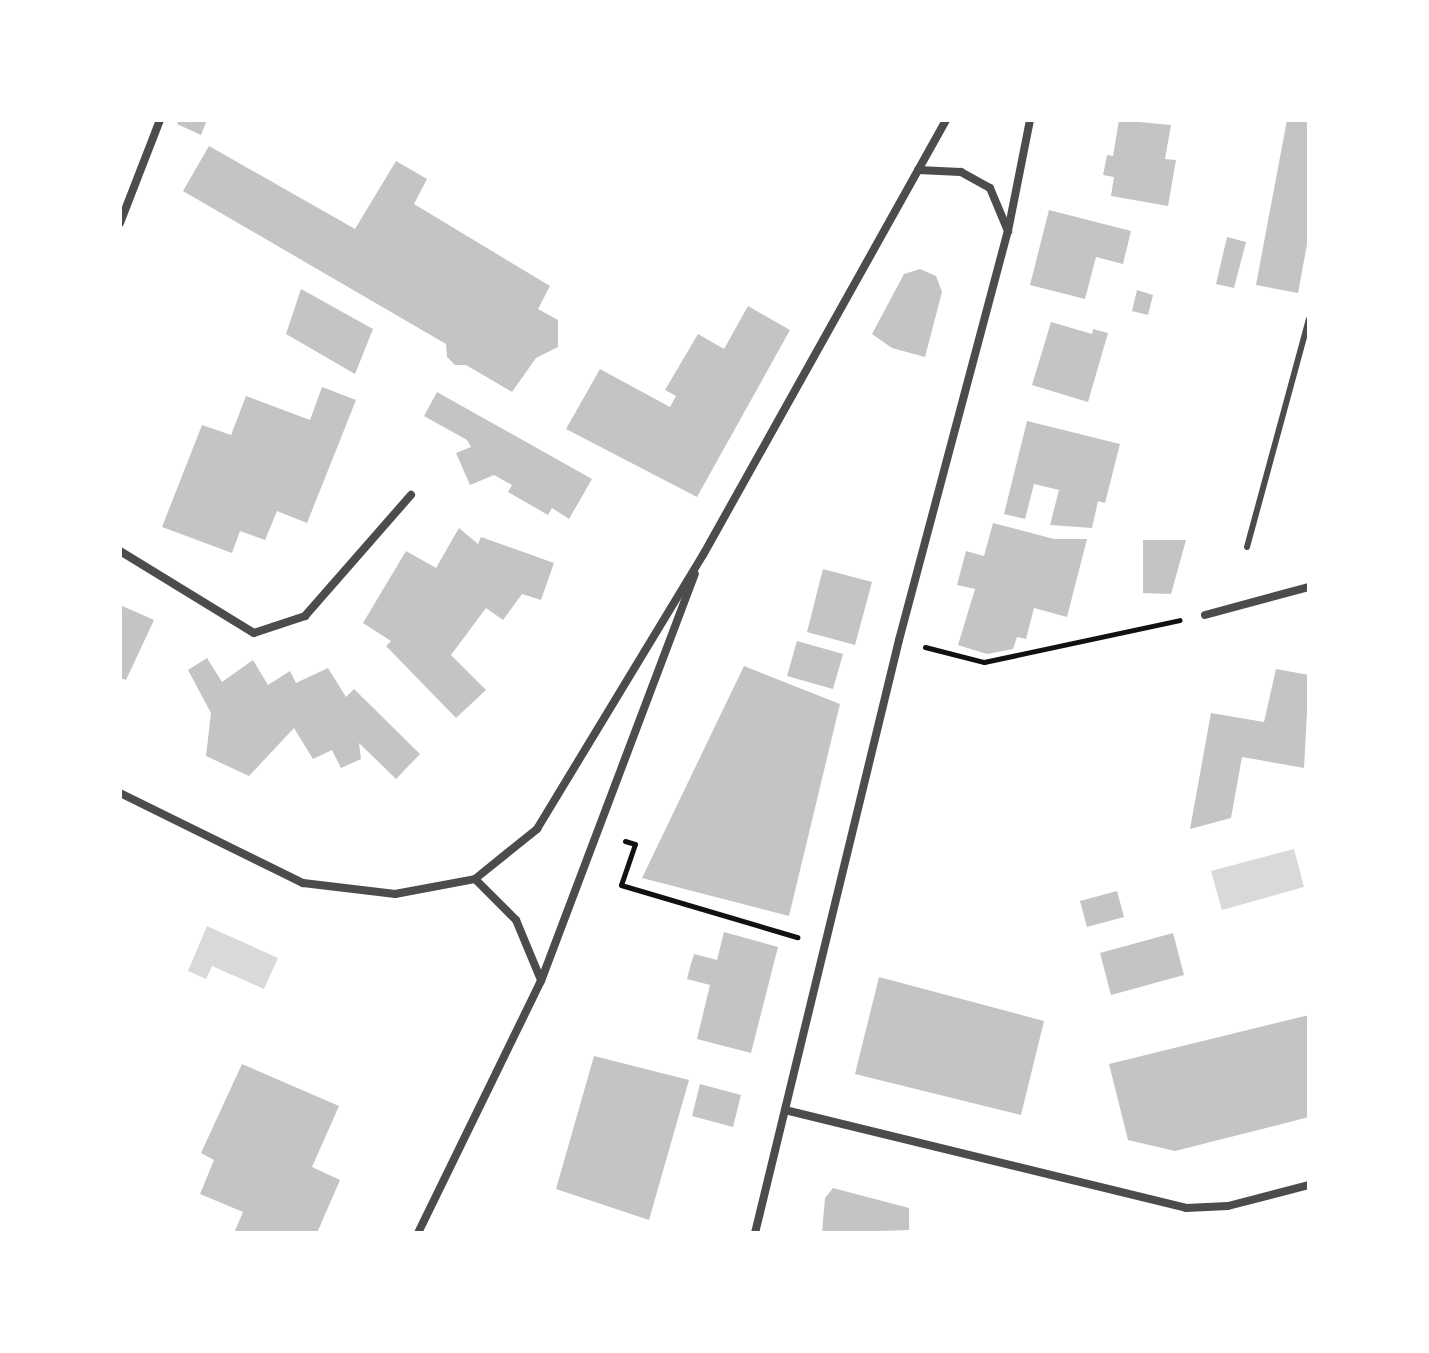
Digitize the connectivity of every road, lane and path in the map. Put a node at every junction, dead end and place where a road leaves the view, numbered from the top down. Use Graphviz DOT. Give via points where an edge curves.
graph roads {
  1 [pos="160,120"];
  2 [pos="946,120"];
  3 [pos="1030,120"];
  4 [pos="918,170"];
  5 [pos="120,223"];
  6 [pos="1008,231"];
  7 [pos="1309,319"];
  8 [pos="411,495"];
  9 [pos="1247,547"];
  10 [pos="120,551"];
  11 [pos="703,555"];
  12 [pos="1309,587"];
  13 [pos="1205,615"];
  14 [pos="899,640"];
  15 [pos="120,793"];
  16 [pos="597,833"];
  17 [pos="475,879"];
  18 [pos="825,945"];
  19 [pos="541,981"];
  20 [pos="785,1110"];
  21 [pos="1309,1185"];
  22 [pos="418,1233"];
  23 [pos="755,1233"];
  1 -- 5 [label="street"];
  2 -- 4 [label="street"];
  3 -- 6 [label="street"];
  4 -- 6 [label="street" via="961,172 990,188"];
  4 -- 11 [label="street"];
  6 -- 14 [label="street"];
  7 -- 9 [label="lane"];
  8 -- 10 [label="street" via="305,616 254,633"];
  11 -- 16 [label="street"];
  11 -- 17 [label="street" via="537,829"];
  12 -- 13 [label="street"];
  13 -- 14 [label="path" via="984,662"];
  14 -- 18 [label="street"];
  15 -- 17 [label="street" via="303,883 395,894"];
  16 -- 18 [label="path" via="635,844 621,885"];
  16 -- 19 [label="street"];
  17 -- 19 [label="street" via="516,920"];
  18 -- 20 [label="street"];
  19 -- 22 [label="street"];
  20 -- 21 [label="street" via="1186,1208 1228,1206"];
  20 -- 23 [label="street"];
}
